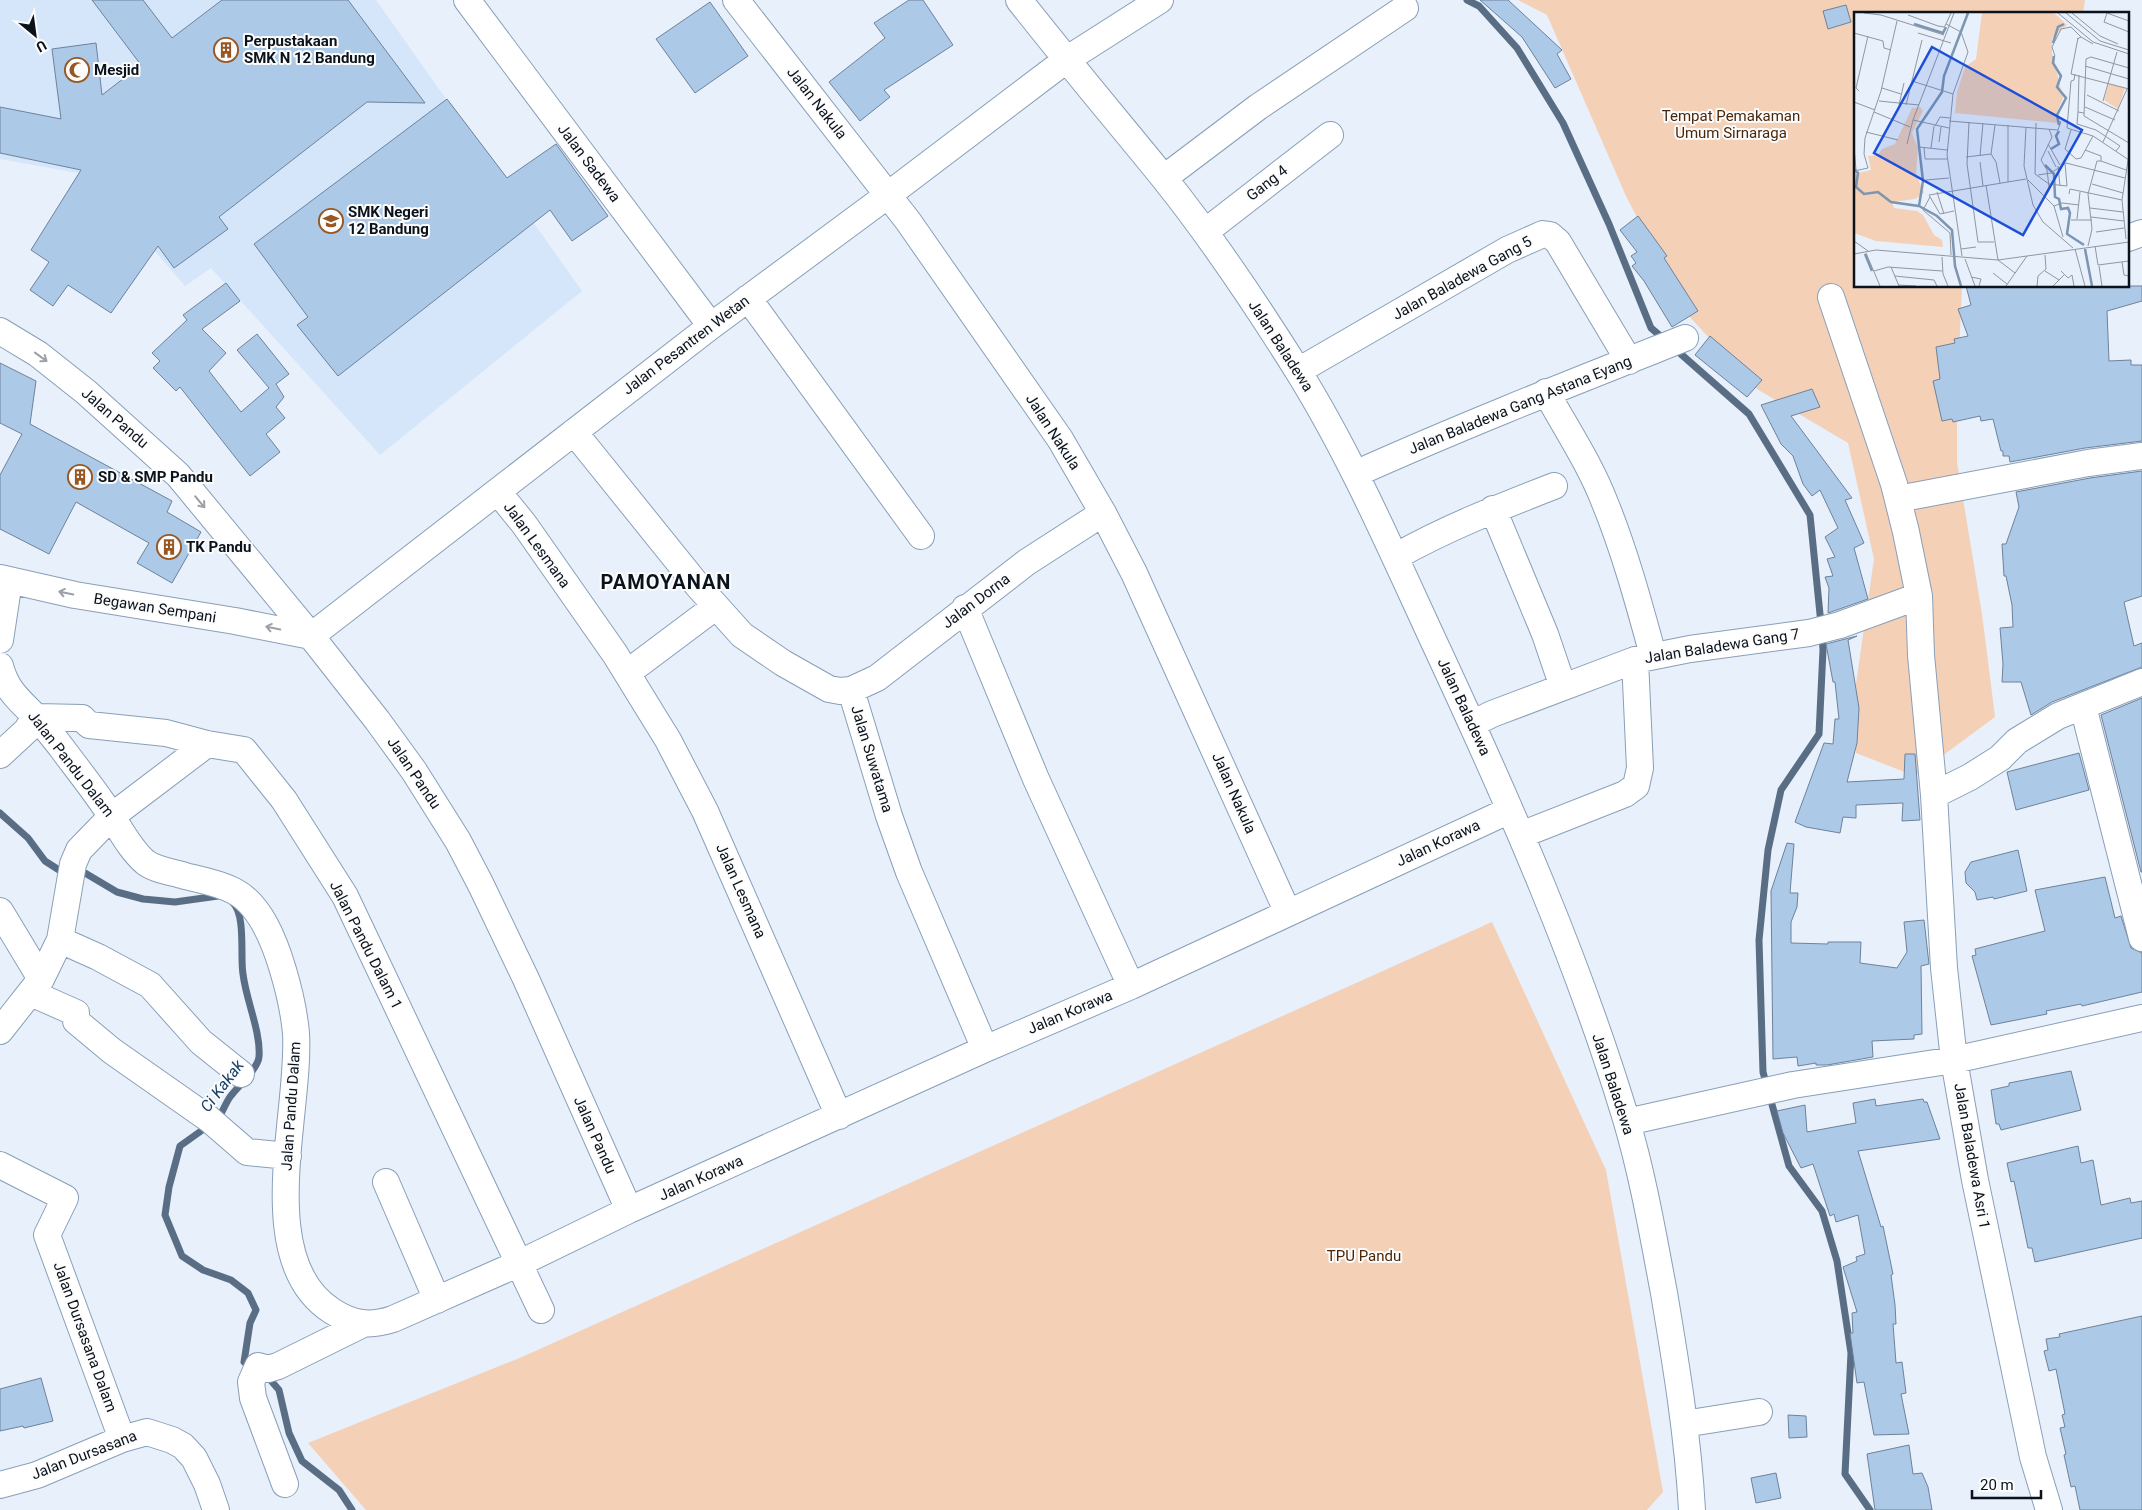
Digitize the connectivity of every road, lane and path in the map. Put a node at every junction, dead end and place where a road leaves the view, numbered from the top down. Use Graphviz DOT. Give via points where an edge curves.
graph roads {
  1 [pos="467,0"];
  2 [pos="736,0"];
  3 [pos="1019,0"];
  4 [pos="1160,0"];
  5 [pos="1405,8"];
  6 [pos="1066,60"];
  7 [pos="1330,135"];
  8 [pos="1164,178"];
  9 [pos="888,195"];
  10 [pos="1205,232"];
  11 [pos="2142,233"];
  12 [pos="2130,237"];
  13 [pos="1831,297"];
  14 [pos="748,298"];
  15 [pos="711,326"];
  16 [pos="0,331"];
  17 [pos="1675,342"];
  18 [pos="1629,362"];
  19 [pos="1298,371"];
  20 [pos="1546,392"];
  21 [pos="574,432"];
  22 [pos="2142,456"];
  23 [pos="1355,474"];
  24 [pos="1554,486"];
  25 [pos="498,492"];
  26 [pos="1898,499"];
  27 [pos="1493,509"];
  28 [pos="1103,514"];
  29 [pos="921,536"];
  30 [pos="1395,557"];
  31 [pos="4,580"];
  32 [pos="1918,596"];
  33 [pos="715,607"];
  34 [pos="965,608"];
  35 [pos="0,635"];
  36 [pos="311,636"];
  37 [pos="1644,658"];
  38 [pos="0,666"];
  39 [pos="627,673"];
  40 [pos="2142,682"];
  41 [pos="1564,687"];
  42 [pos="851,690"];
  43 [pos="36,717"];
  44 [pos="2086,718"];
  45 [pos="1472,724"];
  46 [pos="207,744"];
  47 [pos="0,755"];
  48 [pos="1934,795"];
  49 [pos="1510,810"];
  50 [pos="112,816"];
  51 [pos="1521,835"];
  52 [pos="0,911"];
  53 [pos="1288,913"];
  54 [pos="2142,938"];
  55 [pos="60,940"];
  56 [pos="36,986"];
  57 [pos="1130,986"];
  58 [pos="2142,1018"];
  59 [pos="0,1031"];
  60 [pos="985,1049"];
  61 [pos="1954,1060"];
  62 [pos="241,1074"];
  63 [pos="839,1116"];
  64 [pos="1627,1122"];
  65 [pos="288,1156"];
  66 [pos="0,1165"];
  67 [pos="386,1182"];
  68 [pos="629,1210"];
  69 [pos="520,1263"];
  70 [pos="438,1300"];
  71 [pos="541,1310"];
  72 [pos="363,1324"];
  73 [pos="1759,1412"];
  74 [pos="1684,1424"];
  75 [pos="122,1439"];
  76 [pos="284,1484"];
  77 [pos="0,1486"];
  78 [pos="216,1510"];
  79 [pos="1692,1510"];
  80 [pos="2049,1510"];
  1 -- 15 [label="street, Jalan Sadewa"];
  2 -- 9 [label="street, Jalan Nakula"];
  3 -- 6 [label="street, Jalan Baladewa"];
  4 -- 6 [label="street, Jalan Pesantren Wetan"];
  5 -- 8 [label="street" via="1258,107"];
  6 -- 8 [label="street, Jalan Baladewa"];
  6 -- 9 [label="street, Jalan Pesantren Wetan"];
  7 -- 10 [label="street, Gang 4"];
  8 -- 10 [label="street, Jalan Baladewa"];
  9 -- 14 [label="street, Jalan Pesantren Wetan"];
  9 -- 28 [label="street, Jalan Nakula" via="1060,439"];
  10 -- 19 [label="street, Jalan Baladewa"];
  11 -- 12 [label="street"];
  13 -- 26 [label="street, Jalan Baladewa Asri 1"];
  14 -- 15 [label="street, Jalan Pesantren Wetan"];
  14 -- 29 [label="street"];
  15 -- 21 [label="street, Jalan Pesantren Wetan"];
  16 -- 36 [label="street, Jalan Pandu, one-way" via="38,354 86,392 178,475"];
  17 -- 18 [label="street, Jalan Baladewa Gang Astana Eyang"];
  18 -- 19 [label="street, Jalan Baladewa Gang 5" via="1558,242 1550,235 1542,234 1507,250"];
  18 -- 20 [label="street, Jalan Baladewa Gang Astana Eyang"];
  19 -- 23 [label="street, Jalan Baladewa"];
  20 -- 23 [label="street, Jalan Baladewa Gang Astana Eyang"];
  20 -- 37 [label="street" via="1605,501 1631,577"];
  21 -- 25 [label="street, Jalan Pesantren Wetan"];
  21 -- 33 [label="street, Jalan Suwatama"];
  22 -- 26 [label="street"];
  23 -- 30 [label="street, Jalan Baladewa"];
  24 -- 27 [label="street"];
  25 -- 36 [label="street, Jalan Pesantren Wetan"];
  25 -- 39 [label="street, Jalan Lesmana" via="524,524"];
  26 -- 32 [label="street, Jalan Baladewa Asri 1"];
  27 -- 30 [label="street"];
  27 -- 41 [label="street"];
  28 -- 34 [label="street, Jalan Dorna" via="1027,562"];
  28 -- 53 [label="street, Jalan Nakula" via="1134,573"];
  30 -- 45 [label="street, Jalan Baladewa"];
  31 -- 35 [label="street"];
  36 -- 31 [label="street, Begawan Sempani, one-way"];
  32 -- 37 [label="street, Jalan Baladewa Gang 7" via="1840,625"];
  32 -- 48 [label="street, Jalan Baladewa Asri 1"];
  33 -- 39 [label="street"];
  33 -- 42 [label="street, Jalan Suwatama" via="742,635 783,663 829,689"];
  34 -- 42 [label="street, Jalan Dorna" via="877,678"];
  34 -- 57 [label="street" via="1036,779"];
  36 -- 68 [label="street, Jalan Pandu" via="414,771 458,841 526,979"];
  37 -- 41 [label="street, Jalan Baladewa Gang 7"];
  37 -- 51 [label="street" via="1640,768 1636,786 1625,794"];
  38 -- 43 [label="street, Jalan Pandu Dalam" via="10,692"];
  39 -- 63 [label="street, Jalan Lesmana" via="668,740 705,811"];
  40 -- 48 [label="street" via="2058,716 2017,741 2000,758"];
  41 -- 45 [label="street, Jalan Baladewa Gang 7"];
  42 -- 60 [label="street, Jalan Suwatama" via="909,872"];
  43 -- 46 [label="street, Jalan Pandu Dalam 1" via="82,718 88,725 166,733"];
  43 -- 47 [label="street"];
  43 -- 50 [label="street, Jalan Pandu Dalam"];
  44 -- 54 [label="street"];
  45 -- 49 [label="street, Jalan Baladewa"];
  46 -- 50 [label="street"];
  46 -- 69 [label="street, Jalan Pandu Dalam 1" via="244,750 284,800 345,896"];
  48 -- 61 [label="street, Jalan Baladewa Asri 1" via="1944,968"];
  49 -- 51 [label="street, Jalan Baladewa"];
  49 -- 53 [label="street, Jalan Korawa"];
  50 -- 55 [label="street" via="79,850"];
  50 -- 65 [label="street, Jalan Pandu Dalam" via="146,863 240,894 270,936 284,977 296,1034"];
  51 -- 64 [label="street, Jalan Baladewa" via="1564,940"];
  52 -- 56 [label="street"];
  53 -- 57 [label="street, Jalan Korawa"];
  55 -- 56 [label="street"];
  55 -- 62 [label="street" via="150,985 201,1042"];
  56 -- 59 [label="street"];
  56 -- 65 [label="street" via="76,1013 76,1021 112,1051 217,1126 247,1152"];
  57 -- 60 [label="street, Jalan Korawa"];
  58 -- 61 [label="street"];
  60 -- 63 [label="street, Jalan Korawa"];
  61 -- 64 [label="street" via="1793,1085"];
  61 -- 80 [label="street, Jalan Baladewa Asri 1" via="2033,1457"];
  63 -- 68 [label="street, Jalan Korawa"];
  64 -- 74 [label="street, Jalan Baladewa" via="1656,1248"];
  65 -- 72 [label="street, Jalan Pandu Dalam" via="285,1214 296,1269 320,1302 347,1320"];
  66 -- 75 [label="street, Jalan Dursasana Dalam" via="65,1198 47,1234"];
  67 -- 70 [label="street"];
  68 -- 69 [label="street"];
  69 -- 70 [label="street, Jalan Pandu Dalam"];
  69 -- 71 [label="street, Jalan Pandu Dalam 1"];
  70 -- 72 [label="street, Jalan Pandu Dalam" via="388,1321"];
  72 -- 76 [label="street" via="278,1366 256,1370 251,1382 253,1398"];
  73 -- 74 [label="street"];
  74 -- 79 [label="street, Jalan Baladewa"];
  75 -- 77 [label="street, Jalan Dursasana" via="37,1475"];
  75 -- 78 [label="street, Jalan Dursasana" via="147,1432 183,1446 199,1467"];
}
